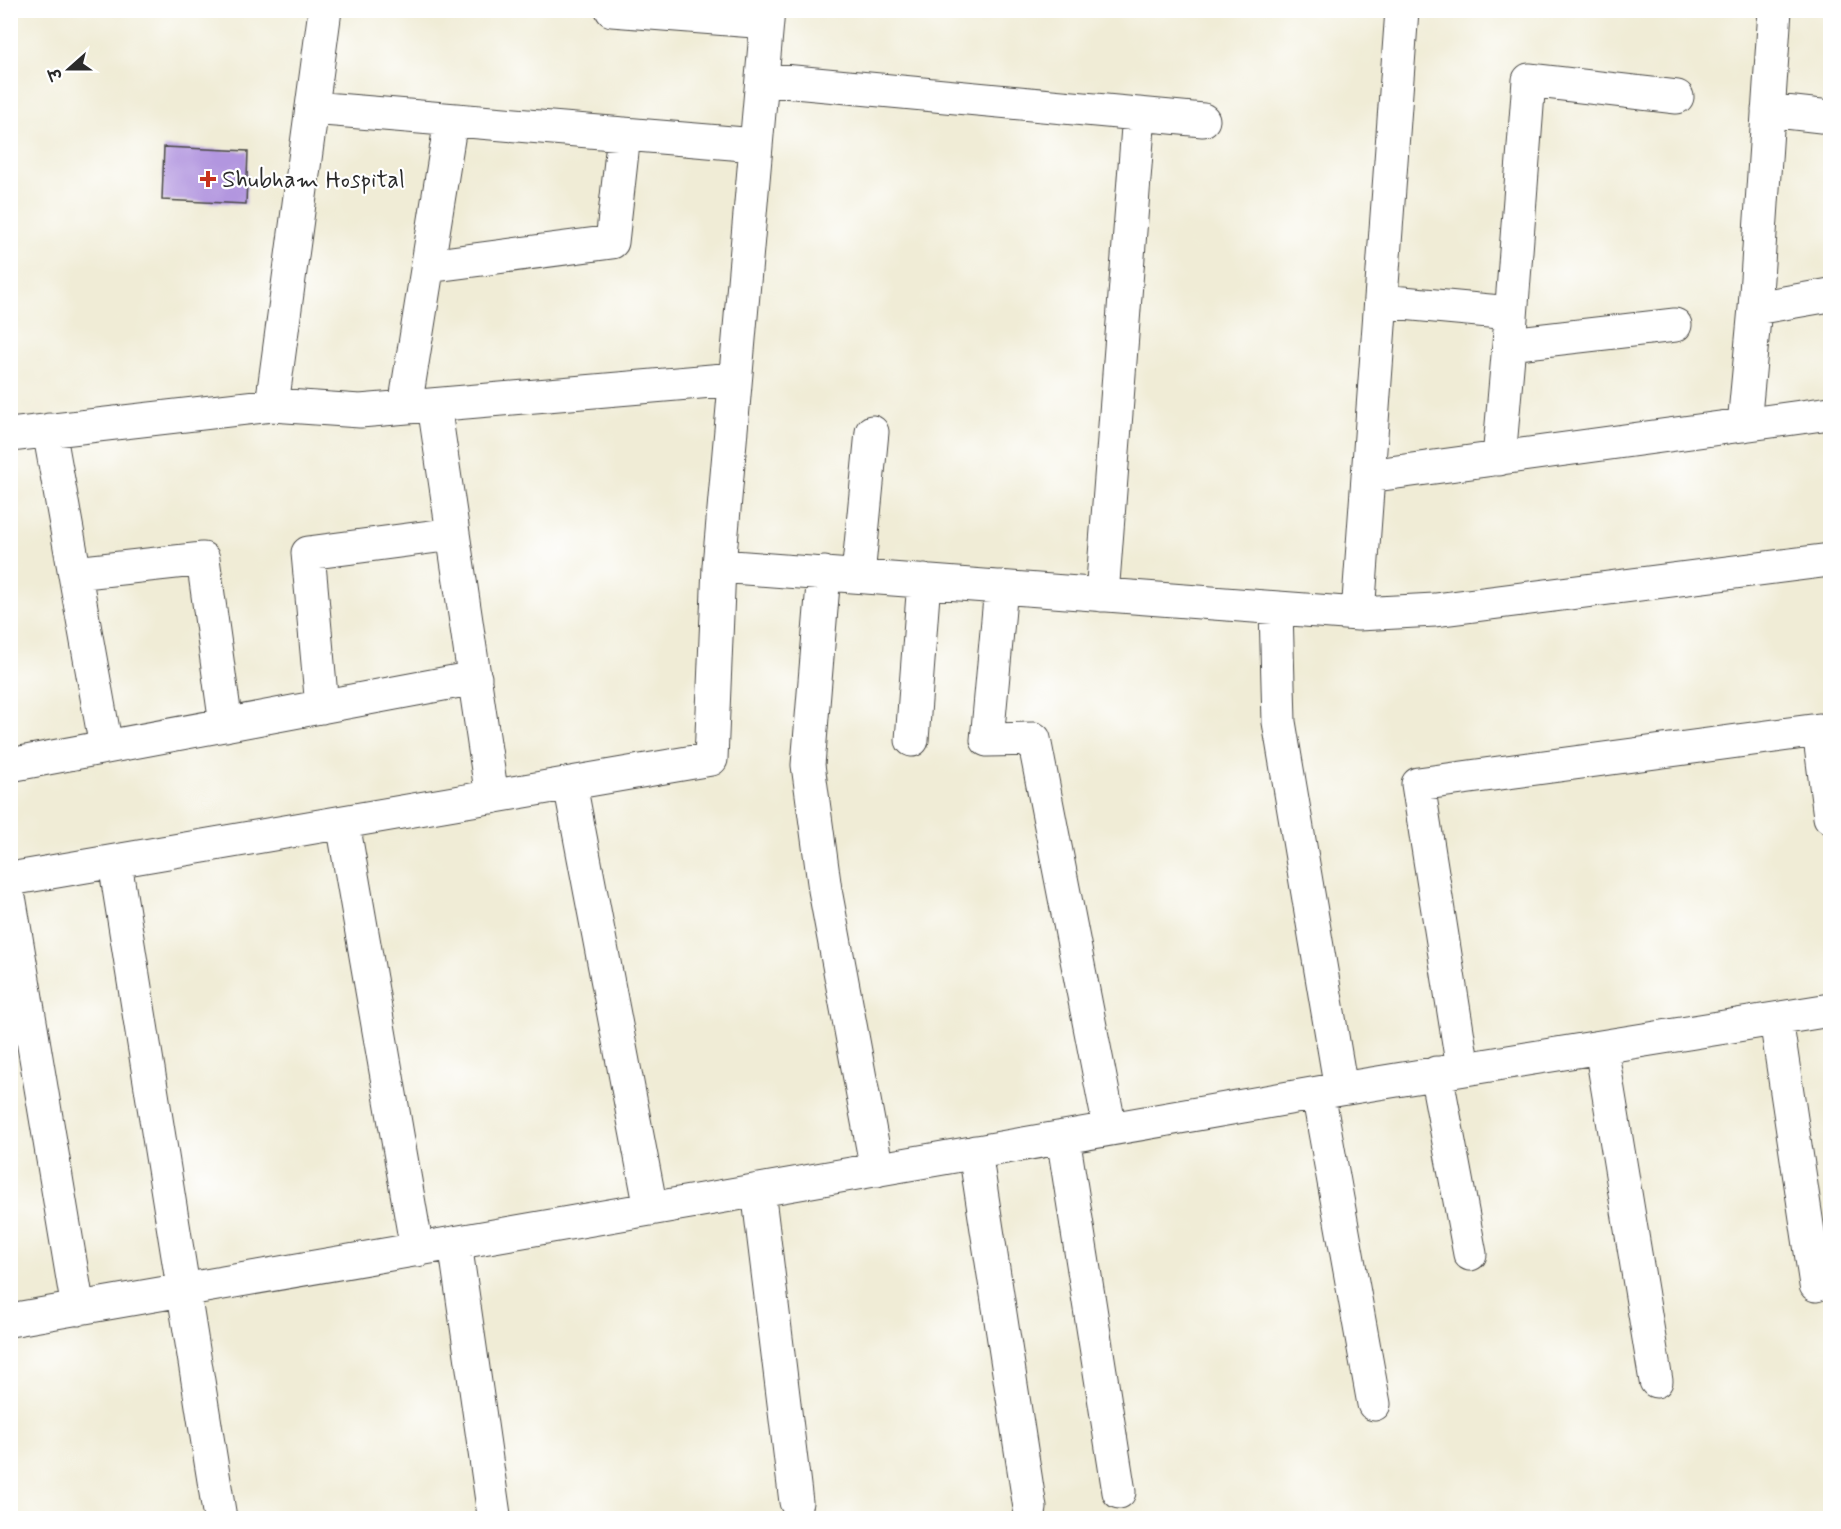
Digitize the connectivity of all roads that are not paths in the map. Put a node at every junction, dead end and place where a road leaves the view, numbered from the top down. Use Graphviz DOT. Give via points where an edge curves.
graph roads {
  1 [pos="325,10"];
  2 [pos="612,10"];
  3 [pos="1402,10"];
  4 [pos="1775,10"];
  5 [pos="767,16"];
  6 [pos="762,79"];
  7 [pos="1677,96"];
  8 [pos="312,108"];
  9 [pos="1768,110"];
  10 [pos="1138,114"];
  11 [pos="1830,117"];
  12 [pos="451,120"];
  13 [pos="1203,120"];
  14 [pos="624,134"];
  15 [pos="756,145"];
  16 [pos="428,266"];
  17 [pos="1830,295"];
  18 [pos="1381,301"];
  19 [pos="1755,308"];
  20 [pos="1675,325"];
  21 [pos="1510,329"];
  22 [pos="735,379"];
  23 [pos="272,405"];
  24 [pos="419,406"];
  25 [pos="1830,413"];
  26 [pos="1744,425"];
  27 [pos="49,430"];
  28 [pos="872,432"];
  29 [pos="10,435"];
  30 [pos="1499,459"];
  31 [pos="1368,476"];
  32 [pos="453,534"];
  33 [pos="1830,560"];
  34 [pos="719,566"];
  35 [pos="75,573"];
  36 [pos="824,573"];
  37 [pos="858,576"];
  38 [pos="924,581"];
  39 [pos="1001,587"];
  40 [pos="1102,595"];
  41 [pos="1276,609"];
  42 [pos="1358,614"];
  43 [pos="475,678"];
  44 [pos="322,707"];
  45 [pos="226,725"];
  46 [pos="912,740"];
  47 [pos="106,747"];
  48 [pos="10,765"];
  49 [pos="570,784"];
  50 [pos="492,797"];
  51 [pos="1830,817"];
  52 [pos="343,823"];
  53 [pos="114,863"];
  54 [pos="10,879"];
  55 [pos="10,902"];
  56 [pos="1830,1010"];
  57 [pos="1776,1019"];
  58 [pos="1601,1047"];
  59 [pos="1450,1071"];
  60 [pos="1329,1091"];
  61 [pos="1110,1129"];
  62 [pos="1063,1137"];
  63 [pos="975,1152"];
  64 [pos="877,1170"];
  65 [pos="758,1190"];
  66 [pos="651,1209"];
  67 [pos="455,1243"];
  68 [pos="417,1250"];
  69 [pos="1470,1254"];
  70 [pos="1816,1285"];
  71 [pos="184,1290"];
  72 [pos="78,1309"];
  73 [pos="10,1320"];
  74 [pos="1656,1381"];
  75 [pos="1374,1404"];
  76 [pos="1119,1492"];
  77 [pos="796,1503"];
  78 [pos="1030,1508"];
  79 [pos="494,1515"];
  80 [pos="220,1518"];
  1 -- 8 [label="street"];
  2 -- 5 [label="street"];
  3 -- 18 [label="street"];
  4 -- 9 [label="street"];
  5 -- 6 [label="street"];
  6 -- 10 [label="street"];
  6 -- 15 [label="street"];
  7 -- 21 [label="street" via="1529,80"];
  8 -- 12 [label="street"];
  8 -- 23 [label="street"];
  9 -- 11 [label="street"];
  9 -- 19 [label="street"];
  10 -- 13 [label="street"];
  10 -- 40 [label="street"];
  12 -- 14 [label="street"];
  12 -- 16 [label="street"];
  14 -- 15 [label="street"];
  14 -- 16 [label="street" via="612,242"];
  15 -- 22 [label="street"];
  16 -- 24 [label="street"];
  17 -- 19 [label="street"];
  18 -- 21 [label="street"];
  18 -- 31 [label="street"];
  19 -- 26 [label="street"];
  20 -- 21 [label="street"];
  21 -- 30 [label="street"];
  22 -- 24 [label="street"];
  22 -- 34 [label="street"];
  23 -- 24 [label="street" via="360,411"];
  23 -- 27 [label="street"];
  24 -- 32 [label="street"];
  25 -- 26 [label="street"];
  26 -- 30 [label="street"];
  27 -- 29 [label="street"];
  27 -- 35 [label="street"];
  28 -- 37 [label="street"];
  30 -- 31 [label="street"];
  31 -- 42 [label="street"];
  32 -- 43 [label="street"];
  32 -- 44 [label="street" via="308,553"];
  33 -- 42 [label="street" via="1435,610"];
  34 -- 36 [label="street"];
  34 -- 49 [label="street" via="711,759"];
  35 -- 45 [label="street" via="203,559"];
  35 -- 47 [label="street"];
  36 -- 37 [label="street"];
  36 -- 64 [label="street" via="808,765 825,890"];
  37 -- 38 [label="street"];
  38 -- 39 [label="street"];
  38 -- 46 [label="street"];
  39 -- 40 [label="street"];
  39 -- 61 [label="street" via="987,740 1034,739"];
  40 -- 41 [label="street"];
  41 -- 42 [label="street"];
  41 -- 60 [label="street" via="1279,722"];
  43 -- 44 [label="street"];
  43 -- 50 [label="street"];
  44 -- 45 [label="street"];
  45 -- 47 [label="street"];
  47 -- 48 [label="street"];
  49 -- 50 [label="street"];
  49 -- 66 [label="street"];
  50 -- 52 [label="street"];
  51 -- 59 [label="street" via="1819,730 1418,784"];
  52 -- 53 [label="street"];
  52 -- 68 [label="street"];
  53 -- 54 [label="street"];
  53 -- 71 [label="street"];
  55 -- 72 [label="street"];
  56 -- 57 [label="street"];
  57 -- 58 [label="street"];
  57 -- 70 [label="street"];
  58 -- 59 [label="street"];
  58 -- 74 [label="street"];
  59 -- 60 [label="street"];
  59 -- 69 [label="street"];
  60 -- 61 [label="street"];
  60 -- 75 [label="street"];
  61 -- 62 [label="street"];
  62 -- 63 [label="street"];
  62 -- 76 [label="street"];
  63 -- 64 [label="street"];
  63 -- 78 [label="street"];
  64 -- 65 [label="street"];
  65 -- 66 [label="street"];
  65 -- 77 [label="street"];
  66 -- 67 [label="street"];
  67 -- 68 [label="street"];
  67 -- 79 [label="street"];
  68 -- 71 [label="street"];
  71 -- 72 [label="street"];
  71 -- 80 [label="street"];
  72 -- 73 [label="street"];
}
